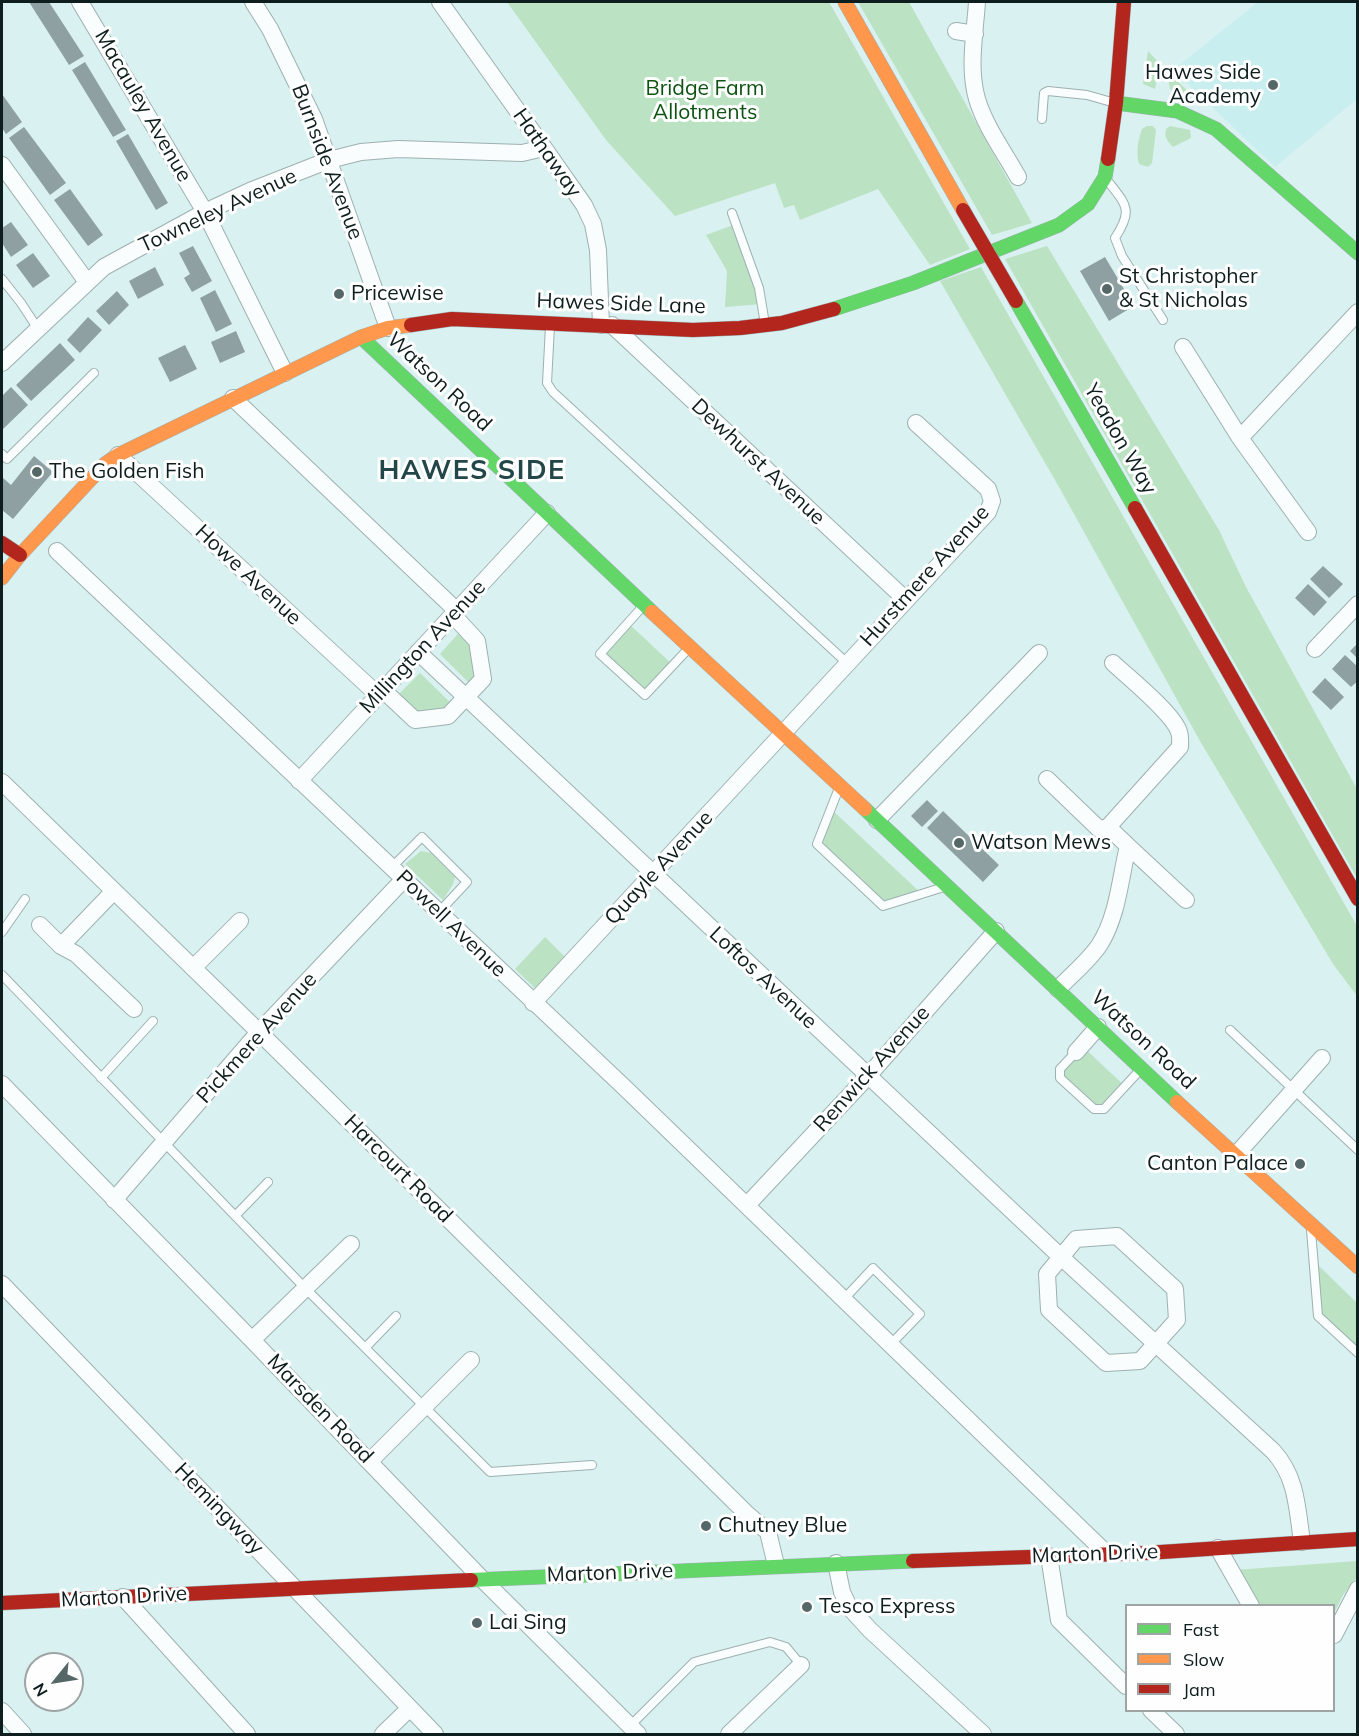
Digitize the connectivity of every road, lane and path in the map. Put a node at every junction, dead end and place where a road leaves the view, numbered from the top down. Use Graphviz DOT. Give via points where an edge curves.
graph roads {
  1 [pos="80,2"];
  2 [pos="254,2"];
  3 [pos="440,2"];
  4 [pos="845,2"];
  5 [pos="977,2"];
  6 [pos="1124,2"];
  7 [pos="956,31"];
  8 [pos="975,33"];
  9 [pos="1116,103"];
  10 [pos="1042,119"];
  11 [pos="544,148"];
  12 [pos="329,160"];
  13 [pos="2,165"];
  14 [pos="1018,177"];
  15 [pos="1105,177"];
  16 [pos="205,212"];
  17 [pos="732,213"];
  18 [pos="1358,253"];
  19 [pos="2,279"];
  20 [pos="87,282"];
  21 [pos="1358,312"];
  22 [pos="1163,320"];
  23 [pos="550,323"];
  24 [pos="606,325"];
  25 [pos="766,325"];
  26 [pos="388,328"];
  27 [pos="38,329"];
  28 [pos="361,338"];
  29 [pos="1183,346"];
  30 [pos="2,363"];
  31 [pos="94,373"];
  32 [pos="285,373"];
  33 [pos="233,398"];
  34 [pos="916,423"];
  35 [pos="1240,438"];
  36 [pos="2,454"];
  37 [pos="118,455"];
  38 [pos="547,513"];
  39 [pos="1308,532"];
  40 [pos="2,543"];
  41 [pos="57,550"];
  42 [pos="20,555"];
  43 [pos="2,578"];
  44 [pos="905,599"];
  45 [pos="1358,604"];
  46 [pos="645,605"];
  47 [pos="455,613"];
  48 [pos="690,646"];
  49 [pos="1315,649"];
  50 [pos="418,652"];
  51 [pos="1039,653"];
  52 [pos="847,663"];
  53 [pos="1113,663"];
  54 [pos="381,693"];
  55 [pos="465,698"];
  56 [pos="784,733"];
  57 [pos="1047,779"];
  58 [pos="299,781"];
  59 [pos="2,782"];
  60 [pos="840,785"];
  61 [pos="878,820"];
  62 [pos="1108,827"];
  63 [pos="1128,846"];
  64 [pos="398,873"];
  65 [pos="653,876"];
  66 [pos="948,886"];
  67 [pos="113,892"];
  68 [pos="1358,898"];
  69 [pos="25,899"];
  70 [pos="1185,900"];
  71 [pos="439,912"];
  72 [pos="240,921"];
  73 [pos="40,925"];
  74 [pos="996,931"];
  75 [pos="2,932"];
  76 [pos="61,946"];
  77 [pos="193,968"];
  78 [pos="2,975"];
  79 [pos="1058,989"];
  80 [pos="534,1003"];
  81 [pos="134,1009"];
  82 [pos="153,1021"];
  83 [pos="1098,1027"];
  84 [pos="1230,1030"];
  85 [pos="259,1032"];
  86 [pos="1076,1052"];
  87 [pos="1322,1058"];
  88 [pos="1142,1068"];
  89 [pos="868,1076"];
  90 [pos="101,1078"];
  91 [pos="2,1084"];
  92 [pos="1293,1090"];
  93 [pos="163,1143"];
  94 [pos="1358,1150"];
  95 [pos="1235,1156"];
  96 [pos="268,1182"];
  97 [pos="114,1200"];
  98 [pos="747,1205"];
  99 [pos="235,1216"];
  100 [pos="1310,1224"];
  101 [pos="351,1244"];
  102 [pos="1060,1257"];
  103 [pos="1358,1267"];
  104 [pos="2,1284"];
  105 [pos="305,1288"];
  106 [pos="844,1299"];
  107 [pos="396,1316"];
  108 [pos="252,1340"];
  109 [pos="1156,1344"];
  110 [pos="890,1345"];
  111 [pos="365,1348"];
  112 [pos="1358,1353"];
  113 [pos="471,1360"];
  114 [pos="424,1407"];
  115 [pos="370,1461"];
  116 [pos="592,1465"];
  117 [pos="1358,1539"];
  118 [pos="1302,1542"];
  119 [pos="1218,1548"];
  120 [pos="1106,1553"];
  121 [pos="1049,1556"];
  122 [pos="836,1563"];
  123 [pos="776,1566"];
  124 [pos="482,1579"];
  125 [pos="295,1588"];
  126 [pos="1358,1589"];
  127 [pos="123,1597"];
  128 [pos="2,1603"];
  129 [pos="1250,1604"];
  130 [pos="1335,1633"];
  131 [pos="801,1665"];
  132 [pos="1125,1685"];
  133 [pos="410,1708"];
  134 [pos="2,1711"];
  135 [pos="1153,1712"];
  136 [pos="634,1730"];
  137 [pos="736,1732"];
  138 [pos="23,1734"];
  139 [pos="247,1734"];
  140 [pos="382,1734"];
  141 [pos="435,1734"];
  142 [pos="983,1734"];
  143 [pos="1176,1734"];
  1 -- 16 [label="street, Macauley Avenue"];
  2 -- 12 [label="street, Burnside Avenue" via="314,119"];
  3 -- 11 [label="street, Hathaway"];
  4 -- 68 [label="street, Yeadon Way, bridge"];
  5 -- 8 [label="street"];
  6 -- 9 [label="street, Hawes Side Lane"];
  7 -- 8 [label="street"];
  8 -- 14 [label="street" via="972,65 977,99"];
  9 -- 10 [label="lane" via="1048,90 1044,93"];
  9 -- 15 [label="street, Hawes Side Lane"];
  9 -- 18 [label="street" via="1177,111 1216,129"];
  11 -- 12 [label="street, Towneley Avenue" via="522,153 398,149"];
  11 -- 24 [label="street, Hathaway" via="593,224"];
  12 -- 16 [label="street, Towneley Avenue"];
  12 -- 26 [label="street, Burnside Avenue"];
  13 -- 20 [label="street"];
  15 -- 22 [label="lane" via="1127,213 1115,238 1122,256"];
  15 -- 25 [label="street, Hawes Side Lane" via="1088,204 1037,235 814,316"];
  16 -- 20 [label="street, Towneley Avenue" via="104,267"];
  16 -- 32 [label="street, Macauley Avenue"];
  17 -- 25 [label="lane" via="759,288"];
  19 -- 27 [label="lane"];
  20 -- 27 [label="street, Towneley Avenue"];
  21 -- 35 [label="street"];
  23 -- 24 [label="street, Hawes Side Lane"];
  23 -- 26 [label="street, Hawes Side Lane" via="452,319"];
  23 -- 52 [label="lane" via="547,383 553,392"];
  24 -- 25 [label="street, Hawes Side Lane" via="693,330"];
  24 -- 44 [label="street, Dewhurst Avenue"];
  26 -- 28 [label="street, Hawes Side Lane"];
  27 -- 30 [label="street, Towneley Avenue"];
  28 -- 32 [label="street, Hawes Side Lane"];
  28 -- 38 [label="street, Watson Road"];
  29 -- 35 [label="street"];
  31 -- 36 [label="lane" via="6,459"];
  32 -- 33 [label="street, Hawes Side Lane"];
  33 -- 37 [label="street, Hawes Side Lane"];
  33 -- 47 [label="street"];
  34 -- 44 [label="street, Hurstmere Avenue" via="988,489 992,501 988,512"];
  35 -- 39 [label="street"];
  37 -- 42 [label="street, Hawes Side Lane"];
  37 -- 54 [label="street, Howe Avenue"];
  38 -- 46 [label="street, Watson Road"];
  38 -- 47 [label="street, Millington Avenue"];
  40 -- 42 [label="street"];
  41 -- 58 [label="street, Powell Avenue"];
  42 -- 43 [label="street, Hawes Side Lane"];
  44 -- 52 [label="street, Hurstmere Avenue"];
  45 -- 49 [label="street"];
  46 -- 48 [label="street, Watson Road"];
  46 -- 48 [label="lane" via="600,654 645,695"];
  47 -- 50 [label="street, Millington Avenue"];
  47 -- 55 [label="street" via="477,641 483,679"];
  48 -- 56 [label="street, Watson Road"];
  50 -- 54 [label="street, Millington Avenue"];
  50 -- 55 [label="street, Loftos Avenue"];
  51 -- 61 [label="street"];
  52 -- 56 [label="street, Hurstmere Avenue"];
  53 -- 62 [label="street" via="1175,723 1180,747"];
  54 -- 55 [label="street" via="415,720 448,716"];
  54 -- 58 [label="street, Millington Avenue"];
  55 -- 65 [label="street, Loftos Avenue"];
  56 -- 60 [label="street, Watson Road"];
  56 -- 65 [label="street, Quayle Avenue"];
  57 -- 62 [label="street" via="1099,829"];
  58 -- 64 [label="street, Powell Avenue"];
  59 -- 67 [label="street, Harcourt Road"];
  60 -- 61 [label="street, Watson Road"];
  60 -- 66 [label="lane" via="817,844 883,906"];
  61 -- 66 [label="street, Watson Road"];
  62 -- 63 [label="street"];
  63 -- 70 [label="street"];
  63 -- 79 [label="street" via="1113,916 1105,934 1099,946"];
  64 -- 71 [label="street, Powell Avenue"];
  64 -- 71 [label="lane" via="422,837 467,882"];
  64 -- 85 [label="street, Pickmere Avenue"];
  65 -- 80 [label="street, Quayle Avenue"];
  65 -- 89 [label="street, Loftos Avenue"];
  66 -- 74 [label="street, Watson Road"];
  67 -- 76 [label="street"];
  67 -- 77 [label="street, Harcourt Road"];
  69 -- 75 [label="lane"];
  71 -- 80 [label="street, Powell Avenue"];
  72 -- 77 [label="street"];
  73 -- 76 [label="street"];
  74 -- 79 [label="street, Watson Road"];
  74 -- 89 [label="street, Renwick Avenue"];
  76 -- 81 [label="street" via="76,954"];
  77 -- 85 [label="street, Harcourt Road"];
  78 -- 90 [label="lane"];
  79 -- 83 [label="street, Watson Road"];
  80 -- 98 [label="street, Powell Avenue"];
  82 -- 90 [label="lane"];
  83 -- 86 [label="street"];
  83 -- 88 [label="street, Watson Road"];
  84 -- 92 [label="lane"];
  85 -- 93 [label="street, Pickmere Avenue"];
  85 -- 123 [label="street, Harcourt Road" via="768,1532"];
  86 -- 88 [label="lane, Watson Road" via="1060,1069 1060,1078 1094,1109 1104,1109"];
  87 -- 92 [label="street"];
  88 -- 95 [label="street, Watson Road"];
  89 -- 98 [label="street, Renwick Avenue"];
  89 -- 102 [label="street, Loftos Avenue"];
  90 -- 93 [label="lane"];
  91 -- 97 [label="street, Marsden Road"];
  92 -- 94 [label="lane"];
  92 -- 95 [label="street"];
  93 -- 97 [label="street, Pickmere Avenue"];
  93 -- 99 [label="lane"];
  95 -- 100 [label="street, Watson Road"];
  96 -- 99 [label="lane"];
  97 -- 108 [label="street, Marsden Road"];
  98 -- 106 [label="street, Powell Avenue"];
  99 -- 105 [label="lane"];
  100 -- 103 [label="street, Watson Road"];
  100 -- 112 [label="lane" via="1318,1316"];
  101 -- 105 [label="street"];
  102 -- 109 [label="street, Loftos Avenue"];
  102 -- 109 [label="street" via="1047,1274 1049,1310 1106,1363 1140,1362"];
  102 -- 109 [label="street" via="1076,1239 1117,1236 1175,1289 1177,1320"];
  104 -- 125 [label="street, Hemingway"];
  105 -- 108 [label="street"];
  105 -- 111 [label="lane"];
  106 -- 110 [label="street, Powell Avenue"];
  106 -- 110 [label="lane" via="873,1268 920,1314"];
  107 -- 111 [label="lane"];
  108 -- 115 [label="street, Marsden Road"];
  109 -- 118 [label="street, Loftos Avenue" via="1284,1463 1290,1475"];
  110 -- 120 [label="street, Powell Avenue"];
  111 -- 114 [label="lane"];
  113 -- 114 [label="street"];
  114 -- 115 [label="street"];
  114 -- 116 [label="lane" via="490,1472"];
  115 -- 124 [label="street, Marsden Road"];
  117 -- 118 [label="street, Marton Drive"];
  118 -- 119 [label="street, Marton Drive"];
  119 -- 120 [label="street, Marton Drive"];
  119 -- 129 [label="street"];
  120 -- 121 [label="street, Marton Drive"];
  121 -- 122 [label="street, Marton Drive"];
  121 -- 132 [label="street" via="1059,1620"];
  122 -- 123 [label="street, Marton Drive"];
  122 -- 142 [label="street" via="849,1607"];
  123 -- 124 [label="street, Marton Drive"];
  124 -- 125 [label="street, Marton Drive"];
  124 -- 136 [label="street, Marsden Road"];
  125 -- 127 [label="street, Marton Drive"];
  125 -- 133 [label="street, Hemingway"];
  126 -- 130 [label="street"];
  127 -- 128 [label="street, Marton Drive"];
  127 -- 139 [label="street"];
  131 -- 136 [label="lane" via="786,1647 770,1642 694,1662"];
  131 -- 137 [label="street"];
  133 -- 140 [label="street"];
  133 -- 141 [label="street, Hemingway"];
  134 -- 138 [label="street"];
  135 -- 143 [label="street"];
}
